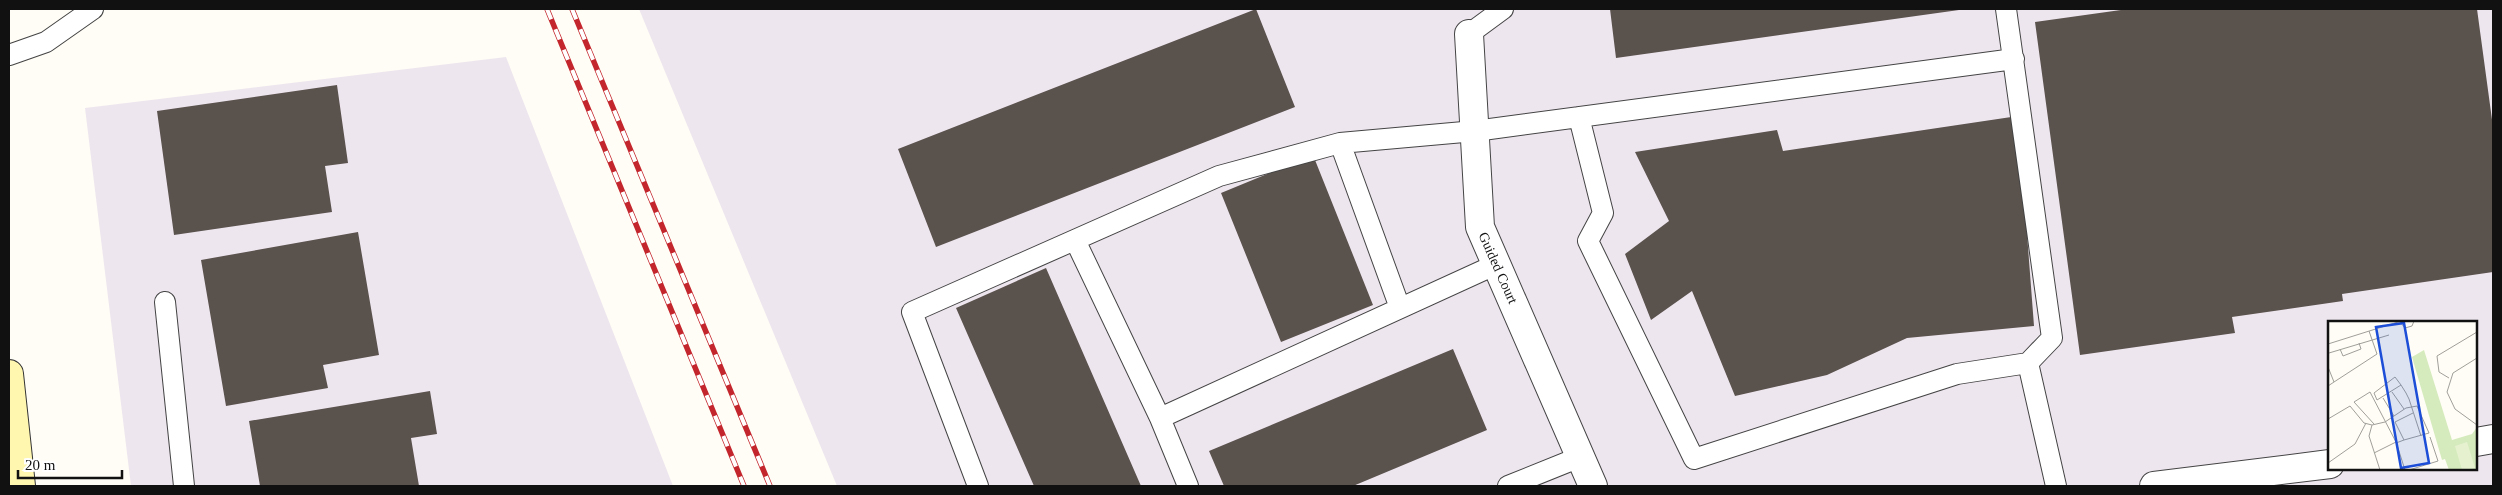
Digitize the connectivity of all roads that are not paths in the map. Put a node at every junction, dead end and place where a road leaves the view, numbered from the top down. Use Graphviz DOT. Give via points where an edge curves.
graph roads {
  1 [pos="92,9"];
  2 [pos="1503,9"];
  3 [pos="2006,9"];
  4 [pos="1469,34"];
  5 [pos="9,55"];
  6 [pos="2014,60"];
  7 [pos="1579,117"];
  8 [pos="1474,131"];
  9 [pos="1340,143"];
  10 [pos="1075,240"];
  11 [pos="1497,264"];
  12 [pos="165,302"];
  13 [pos="1400,308"];
  14 [pos="2028,363"];
  15 [pos="9,374"];
  16 [pos="1160,418"];
  17 [pos="2493,439"];
  18 [pos="2477,442"];
  19 [pos="1580,457"];
  20 [pos="2328,464"];
  21 [pos="21,486"];
  22 [pos="184,486"];
  23 [pos="978,486"];
  24 [pos="1188,486"];
  25 [pos="1508,486"];
  26 [pos="1593,486"];
  27 [pos="2056,486"];
  28 [pos="2154,486"];
  1 -- 5 [label="lane" via="46,42"];
  2 -- 4 [label="lane"];
  3 -- 6 [label="lane"];
  4 -- 8 [label="street, Guided Court"];
  6 -- 7 [label="lane"];
  6 -- 14 [label="lane" via="2052,338"];
  7 -- 8 [label="lane"];
  7 -- 14 [label="lane" via="1603,213 1588,241 1694,459 1957,374"];
  8 -- 9 [label="lane"];
  8 -- 11 [label="street, Guided Court" via="1480,227"];
  9 -- 10 [label="lane" via="1219,176"];
  9 -- 13 [label="lane"];
  10 -- 16 [label="lane"];
  10 -- 23 [label="lane" via="912,312"];
  11 -- 13 [label="lane"];
  11 -- 19 [label="street, Guided Court"];
  12 -- 22 [label="lane"];
  13 -- 16 [label="lane"];
  14 -- 27 [label="lane"];
  15 -- 21 [label="main road"];
  16 -- 24 [label="lane"];
  17 -- 18 [label="street"];
  19 -- 25 [label="lane"];
  19 -- 26 [label="street, Guided Court"];
  20 -- 28 [label="street"];
}
